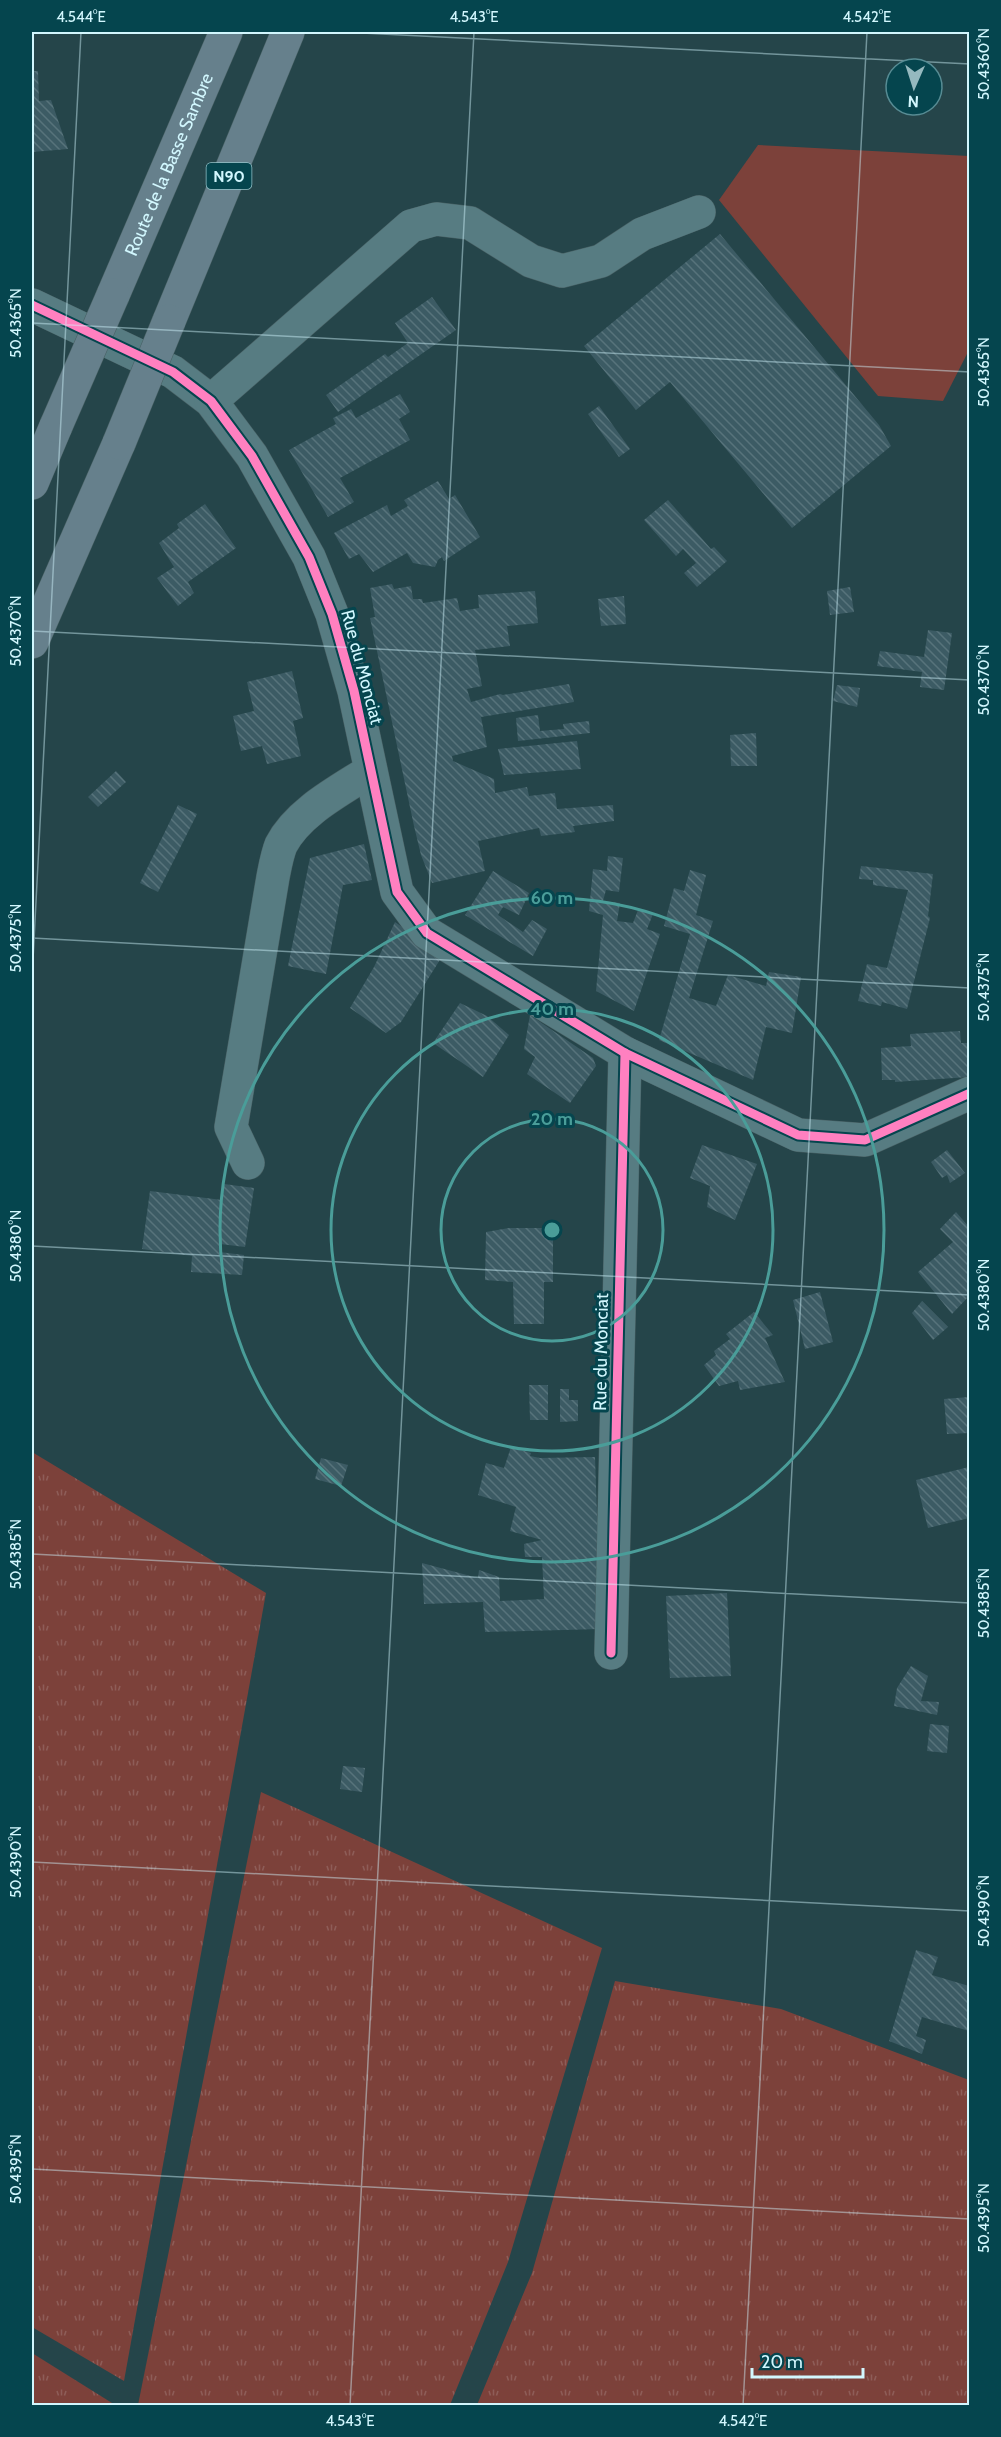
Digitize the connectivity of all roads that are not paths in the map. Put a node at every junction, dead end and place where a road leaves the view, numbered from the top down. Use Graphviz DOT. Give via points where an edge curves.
graph roads {
  1 [pos="226,32"];
  2 [pos="288,32"];
  3 [pos="699,212"];
  4 [pos="32,305"];
  5 [pos="211,401"];
  6 [pos="32,483"];
  7 [pos="32,642"];
  8 [pos="370,771"];
  9 [pos="625,1053"];
  10 [pos="969,1093"];
  11 [pos="248,1163"];
  12 [pos="611,1653"];
  1 -- 6 [label="highway, Route de la Basse Sambre, bridge"];
  2 -- 7 [label="highway, N90, bridge"];
  3 -- 5 [label="street" via="642,234 601,261 562,271 531,261 470,224 436,219 411,226"];
  4 -- 5 [label="street, Rue du Monciat" via="173,372"];
  5 -- 8 [label="street, Rue du Monciat" via="252,456 309,557 332,614 354,691"];
  8 -- 9 [label="street, Rue du Monciat" via="397,892 427,933"];
  8 -- 11 [label="street" via="297,823 281,846 231,1127"];
  9 -- 10 [label="street, Rue du Monciat" via="798,1135 865,1140"];
  9 -- 12 [label="street, Rue du Monciat"];
}
